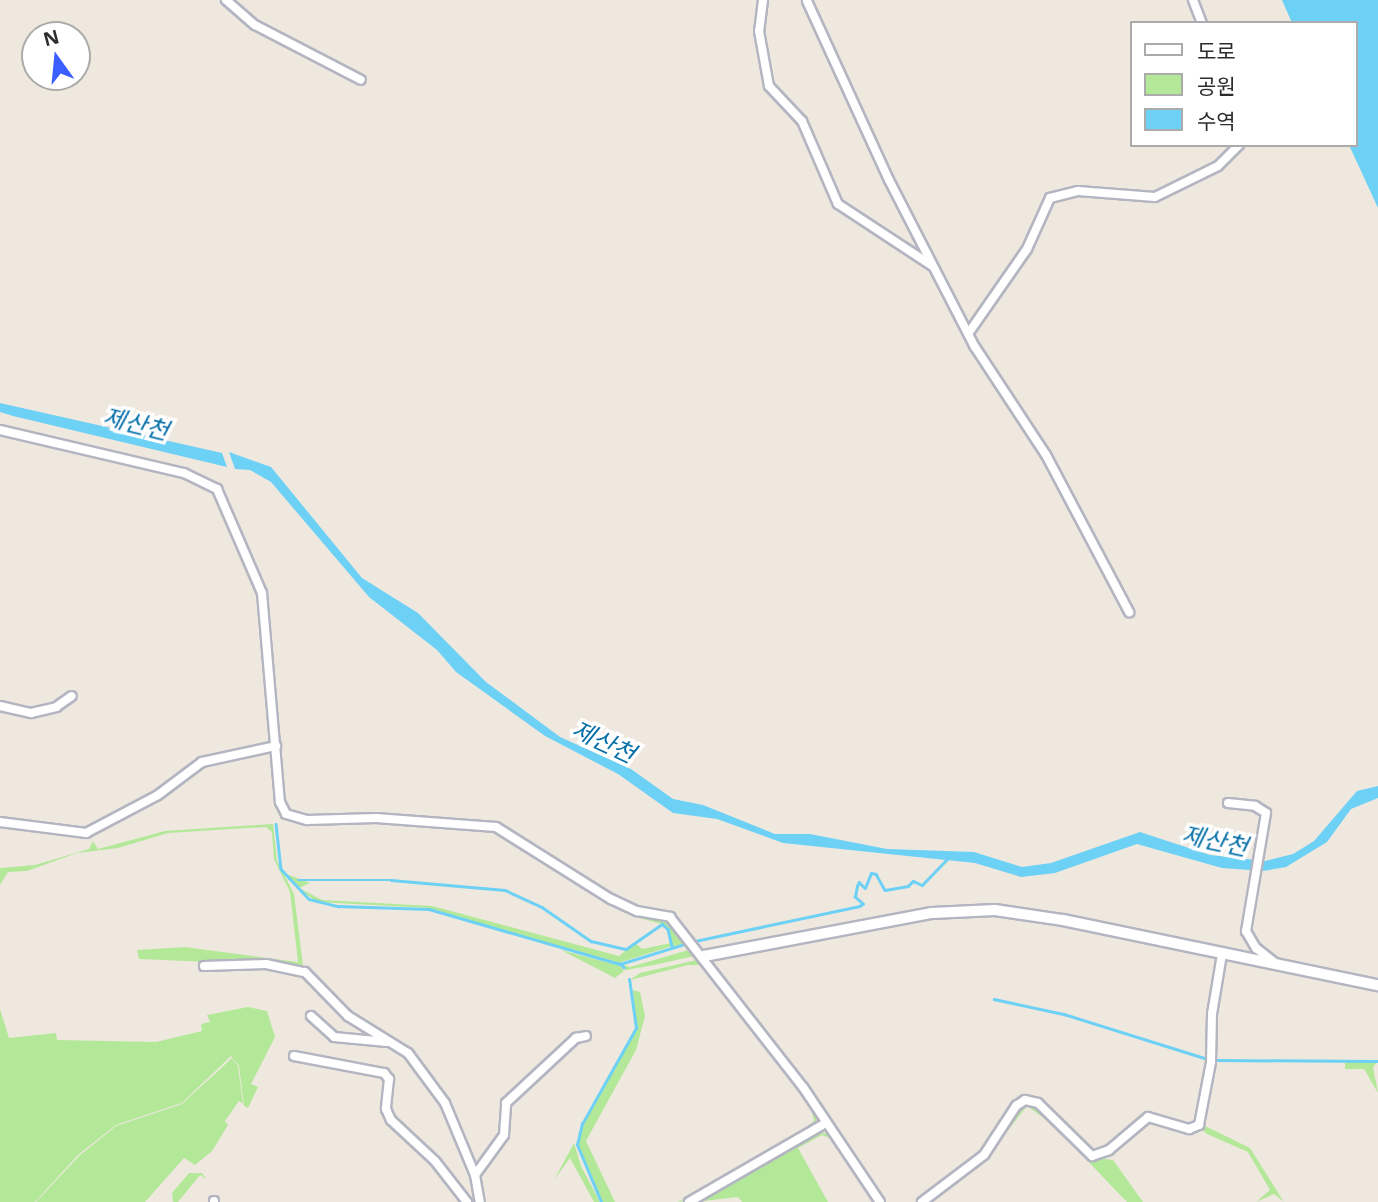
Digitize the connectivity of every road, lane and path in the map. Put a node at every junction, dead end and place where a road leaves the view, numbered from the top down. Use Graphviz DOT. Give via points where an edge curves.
graph roads {
  1 [pos="226,0"];
  2 [pos="763,0"];
  3 [pos="1193,0"];
  4 [pos="807,1"];
  5 [pos="1201,21"];
  6 [pos="361,80"];
  7 [pos="1237,147"];
  8 [pos="934,267"];
  9 [pos="970,331"];
  10 [pos="0,430"];
  11 [pos="1129,612"];
  12 [pos="72,696"];
  13 [pos="0,706"];
  14 [pos="276,746"];
  15 [pos="1227,803"];
  16 [pos="0,822"];
  17 [pos="1222,954"];
  18 [pos="704,956"];
  19 [pos="204,966"];
  20 [pos="1284,968"];
  21 [pos="1378,985"];
  22 [pos="311,1016"];
  23 [pos="586,1036"];
  24 [pos="390,1042"];
  25 [pos="294,1056"];
  26 [pos="826,1123"];
  27 [pos="475,1175"];
  28 [pos="467,1202"];
  29 [pos="480,1202"];
  30 [pos="689,1202"];
  31 [pos="880,1202"];
  32 [pos="922,1202"];
  1 -- 6 [label="street" via="255,25"];
  2 -- 8 [label="street" via="759,31 765,76 774,95 802,121 838,204"];
  3 -- 5 [label="street"];
  4 -- 8 [label="street"];
  7 -- 9 [label="street" via="1218,166 1155,197 1078,191 1050,198 1027,249"];
  8 -- 9 [label="street"];
  9 -- 11 [label="street" via="979,353 1012,396 1053,466"];
  10 -- 14 [label="street" via="184,473 217,489 262,593"];
  12 -- 13 [label="street" via="56,707 31,713"];
  14 -- 16 [label="street" via="202,762 158,795 86,833"];
  14 -- 18 [label="street" via="280,802 289,816 496,827 611,899 637,911 670,917"];
  15 -- 20 [label="street" via="1255,806 1266,813 1246,931 1256,948"];
  17 -- 18 [label="street" via="995,910 932,913"];
  17 -- 20 [label="street"];
  17 -- 32 [label="street" via="1199,1125 1189,1129 1148,1117 1109,1150 1092,1156 1038,1103 1025,1100 1016,1106 984,1155"];
  18 -- 26 [label="street"];
  19 -- 24 [label="street" via="266,964 305,972 348,1016"];
  20 -- 21 [label="street"];
  22 -- 24 [label="street" via="334,1037"];
  23 -- 27 [label="street" via="576,1038 506,1103 504,1135"];
  24 -- 27 [label="street" via="408,1053 445,1103"];
  25 -- 28 [label="street" via="384,1073 389,1079 386,1109 391,1120 435,1161"];
  26 -- 30 [label="street"];
  26 -- 31 [label="street"];
  27 -- 29 [label="street"];
}
